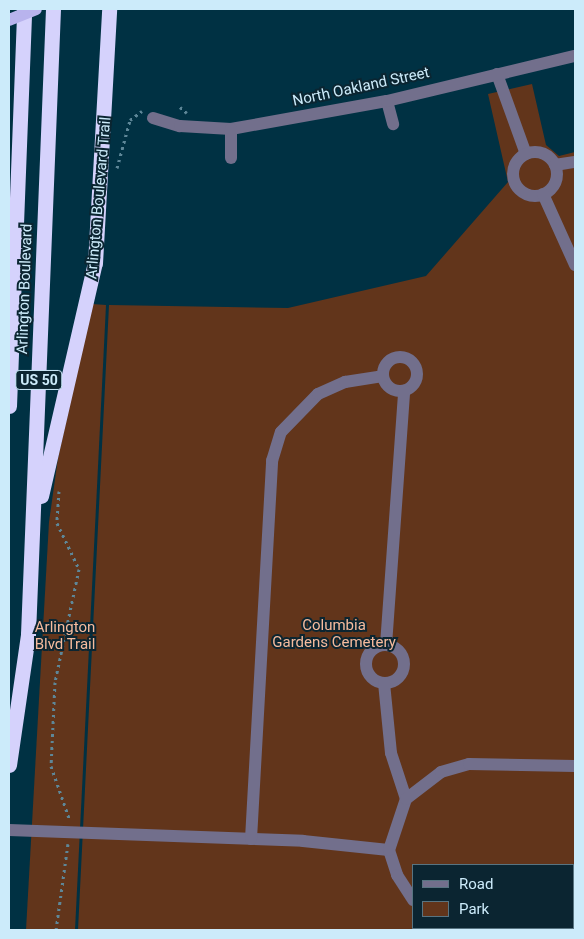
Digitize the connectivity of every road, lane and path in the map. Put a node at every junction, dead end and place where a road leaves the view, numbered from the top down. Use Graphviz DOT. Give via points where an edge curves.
graph roads {
  1 [pos="24,9"];
  2 [pos="36,9"];
  3 [pos="53,9"];
  4 [pos="109,9"];
  5 [pos="9,20"];
  6 [pos="575,56"];
  7 [pos="497,74"];
  8 [pos="387,100"];
  9 [pos="152,118"];
  10 [pos="392,124"];
  11 [pos="231,129"];
  12 [pos="116,147"];
  13 [pos="526,154"];
  14 [pos="231,158"];
  15 [pos="575,162"];
  16 [pos="555,165"];
  17 [pos="543,194"];
  18 [pos="575,265"];
  19 [pos="383,376"];
  20 [pos="404,391"];
  21 [pos="9,406"];
  22 [pos="61,479"];
  23 [pos="33,529"];
  24 [pos="386,645"];
  25 [pos="384,683"];
  26 [pos="9,745"];
  27 [pos="9,765"];
  28 [pos="575,766"];
  29 [pos="406,799"];
  30 [pos="70,823"];
  31 [pos="9,830"];
  32 [pos="251,839"];
  33 [pos="68,843"];
  34 [pos="389,850"];
  35 [pos="412,898"];
  36 [pos="56,930"];
  1 -- 21 [label="highway, Arlington Boulevard / US 50"];
  2 -- 5 [label="main road, bridge"];
  3 -- 23 [label="highway, Arlington Boulevard / US 50"];
  4 -- 23 [label="highway" via="95,264"];
  6 -- 7 [label="street, North Oakland Street"];
  7 -- 8 [label="street, North Oakland Street"];
  7 -- 13 [label="street"];
  8 -- 10 [label="street"];
  8 -- 11 [label="street, North Oakland Street"];
  9 -- 11 [label="street, North Oakland Street" via="180,126"];
  9 -- 12 [label="path, Arlington Boulevard Trail" via="151,112 138,110 130,120 114,176"];
  11 -- 14 [label="street"];
  13 -- 16 [label="street" via="546,155"];
  13 -- 17 [label="street" via="516,165 514,179 528,195"];
  15 -- 16 [label="street"];
  16 -- 17 [label="street" via="554,186"];
  17 -- 18 [label="street"];
  19 -- 20 [label="street" via="388,386"];
  19 -- 20 [label="street" via="390,360 401,356 411,361 418,375"];
  19 -- 32 [label="street" via="345,382 318,394 281,432 272,460"];
  20 -- 24 [label="street"];
  22 -- 30 [label="path" via="57,523 78,563 79,574 55,682 51,766"];
  23 -- 26 [label="highway, Arlington Boulevard / US 50" via="28,634"];
  24 -- 25 [label="street" via="375,648 366,663 373,679"];
  24 -- 25 [label="street" via="398,650 404,662 401,675"];
  25 -- 29 [label="street" via="392,753"];
  26 -- 27 [label="highway, Arlington Boulevard / US 50"];
  28 -- 29 [label="street" via="469,764 441,772"];
  29 -- 34 [label="street"];
  31 -- 32 [label="street"];
  32 -- 34 [label="street"];
  33 -- 36 [label="path"];
  34 -- 35 [label="street" via="397,876"];
}
